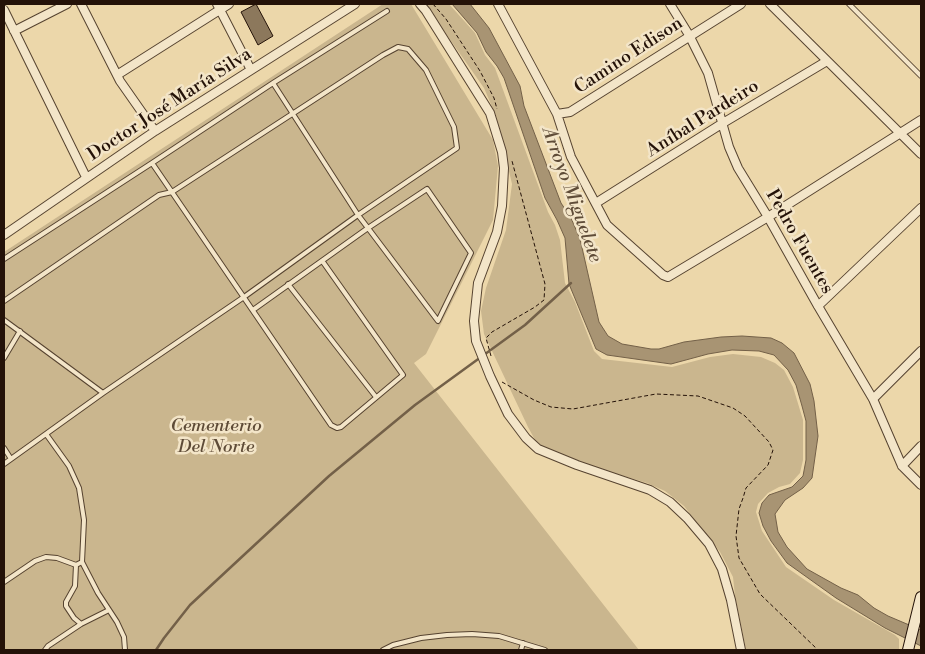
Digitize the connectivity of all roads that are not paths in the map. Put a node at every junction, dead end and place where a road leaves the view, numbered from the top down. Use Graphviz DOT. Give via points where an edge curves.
graph roads {
  1 [pos="67,4"];
  2 [pos="81,4"];
  3 [pos="229,4"];
  4 [pos="355,4"];
  5 [pos="420,4"];
  6 [pos="498,4"];
  7 [pos="670,4"];
  8 [pos="741,4"];
  9 [pos="770,4"];
  10 [pos="849,4"];
  11 [pos="218,7"];
  12 [pos="4,10"];
  13 [pos="387,11"];
  14 [pos="14,30"];
  15 [pos="689,35"];
  16 [pos="827,61"];
  17 [pos="251,70"];
  18 [pos="117,76"];
  19 [pos="921,76"];
  20 [pos="273,82"];
  21 [pos="291,114"];
  22 [pos="557,114"];
  23 [pos="921,120"];
  24 [pos="722,123"];
  25 [pos="156,131"];
  26 [pos="901,133"];
  27 [pos="921,154"];
  28 [pos="152,163"];
  29 [pos="86,177"];
  30 [pos="172,192"];
  31 [pos="596,203"];
  32 [pos="921,208"];
  33 [pos="358,215"];
  34 [pos="768,216"];
  35 [pos="368,228"];
  36 [pos="4,235"];
  37 [pos="4,259"];
  38 [pos="323,262"];
  39 [pos="288,284"];
  40 [pos="244,297"];
  41 [pos="4,301"];
  42 [pos="818,306"];
  43 [pos="253,310"];
  44 [pos="4,320"];
  45 [pos="20,331"];
  46 [pos="921,351"];
  47 [pos="4,358"];
  48 [pos="103,393"];
  49 [pos="376,397"];
  50 [pos="873,399"];
  51 [pos="46,434"];
  52 [pos="921,446"];
  53 [pos="4,448"];
  54 [pos="11,459"];
  55 [pos="4,464"];
  56 [pos="902,466"];
  57 [pos="921,485"];
  58 [pos="82,562"];
  59 [pos="76,565"];
  60 [pos="4,582"];
  61 [pos="920,600"];
  62 [pos="109,610"];
  63 [pos="81,624"];
  64 [pos="523,642"];
  65 [pos="45,650"];
  66 [pos="126,650"];
  67 [pos="383,650"];
  68 [pos="521,650"];
  69 [pos="545,650"];
  70 [pos="741,650"];
  71 [pos="908,650"];
  1 -- 14 [label="street"];
  2 -- 18 [label="street"];
  3 -- 11 [label="street"];
  4 -- 17 [label="street, Doctor José María Silva"];
  5 -- 70 [label="street" via="490,113 502,152 502,206 474,306 476,341 508,414 538,449 577,466 650,490 687,518 709,544 722,569"];
  6 -- 22 [label="street"];
  7 -- 15 [label="street, Pedro Fuentes"];
  8 -- 15 [label="street, Camino Edison"];
  9 -- 16 [label="street"];
  10 -- 19 [label="lane"];
  11 -- 17 [label="street"];
  11 -- 18 [label="street"];
  12 -- 14 [label="street"];
  13 -- 20 [label="lane"];
  14 -- 29 [label="street"];
  15 -- 22 [label="street, Camino Edison" via="570,112"];
  15 -- 24 [label="street, Pedro Fuentes" via="708,73"];
  16 -- 24 [label="street, Aníbal Pardeiro"];
  16 -- 26 [label="street"];
  17 -- 25 [label="street, Doctor José María Silva"];
  18 -- 25 [label="street"];
  20 -- 21 [label="lane"];
  20 -- 28 [label="lane"];
  21 -- 30 [label="lane"];
  21 -- 33 [label="lane"];
  21 -- 33 [label="lane" via="398,47 408,49 426,70 454,126 458,148"];
  22 -- 31 [label="street" via="571,157"];
  23 -- 26 [label="street"];
  24 -- 31 [label="street, Aníbal Pardeiro"];
  24 -- 34 [label="street, Pedro Fuentes" via="738,168"];
  25 -- 29 [label="street, Doctor José María Silva"];
  26 -- 27 [label="street"];
  26 -- 34 [label="street"];
  28 -- 30 [label="lane"];
  28 -- 37 [label="lane"];
  29 -- 36 [label="street, Doctor José María Silva"];
  30 -- 40 [label="lane"];
  30 -- 41 [label="lane" via="159,195"];
  31 -- 34 [label="street" via="606,225 668,277"];
  32 -- 42 [label="street"];
  33 -- 35 [label="lane"];
  33 -- 40 [label="lane"];
  34 -- 42 [label="street, Pedro Fuentes"];
  35 -- 35 [label="lane" via="374,236 438,321 470,253 428,190"];
  35 -- 38 [label="lane"];
  38 -- 39 [label="lane"];
  38 -- 49 [label="lane" via="403,375"];
  39 -- 43 [label="lane"];
  39 -- 49 [label="lane"];
  40 -- 43 [label="lane"];
  40 -- 48 [label="lane"];
  42 -- 50 [label="street, Pedro Fuentes"];
  43 -- 49 [label="lane" via="331,425 341,427"];
  44 -- 45 [label="lane"];
  45 -- 47 [label="lane"];
  45 -- 48 [label="lane"];
  46 -- 50 [label="street"];
  48 -- 51 [label="lane"];
  50 -- 56 [label="street, Pedro Fuentes"];
  51 -- 54 [label="lane"];
  51 -- 58 [label="lane" via="69,466 79,488 84,520"];
  52 -- 56 [label="street"];
  53 -- 54 [label="lane"];
  54 -- 55 [label="lane"];
  56 -- 57 [label="street, Pedro Fuentes"];
  58 -- 59 [label="lane"];
  58 -- 62 [label="lane"];
  59 -- 60 [label="lane" via="46,557 35,560"];
  59 -- 63 [label="lane" via="75,586 66,606"];
  61 -- 71 [label="street"];
  62 -- 63 [label="lane"];
  62 -- 66 [label="lane" via="124,637"];
  63 -- 65 [label="lane"];
  64 -- 67 [label="lane" via="499,636 447,635 402,642"];
  64 -- 68 [label="lane"];
  64 -- 69 [label="lane"];
}
